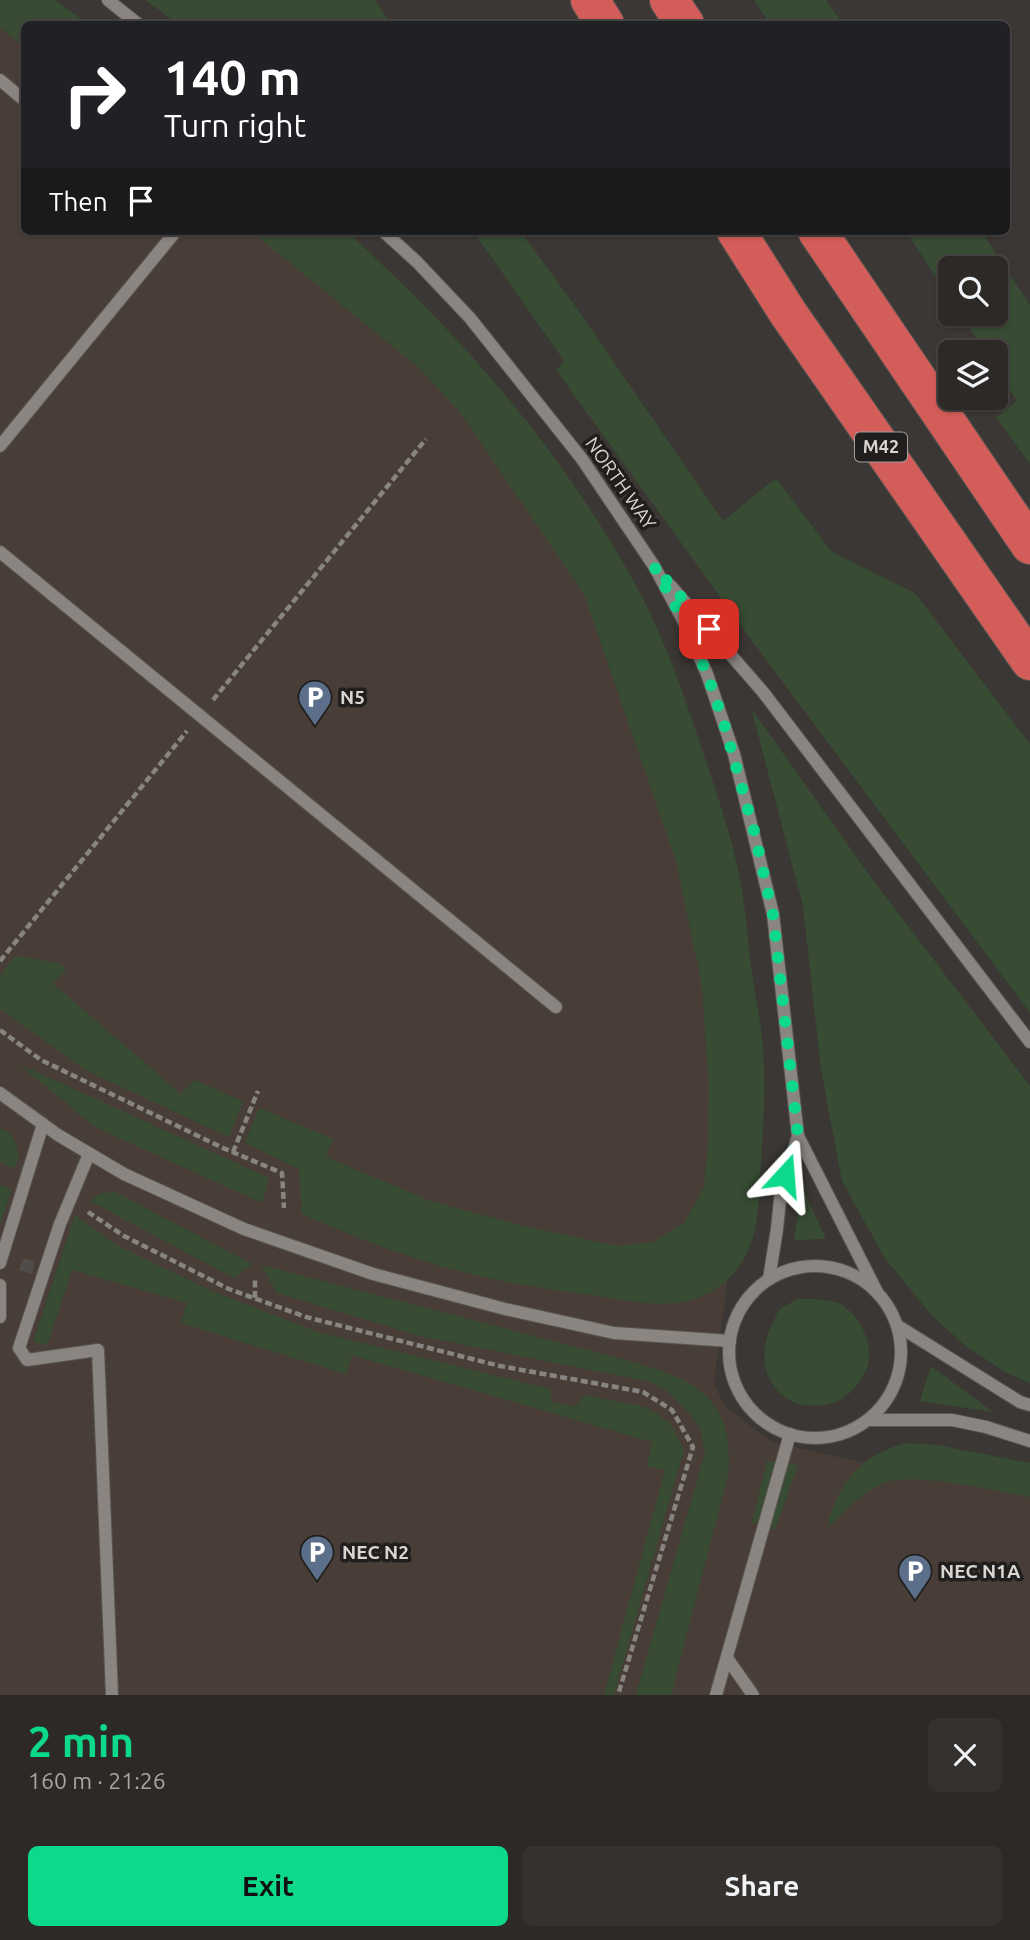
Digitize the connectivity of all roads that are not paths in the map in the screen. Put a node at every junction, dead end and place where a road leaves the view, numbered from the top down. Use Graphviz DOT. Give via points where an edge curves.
graph roads {
  1 [pos="108,0"];
  2 [pos="590,0"];
  3 [pos="669,0"];
  4 [pos="134,21"];
  5 [pos="603,21"];
  6 [pos="683,21"];
  7 [pos="0,80"];
  8 [pos="21,98"];
  9 [pos="173,235"];
  10 [pos="387,235"];
  11 [pos="739,235"];
  12 [pos="820,235"];
  13 [pos="0,446"];
  14 [pos="1030,545"];
  15 [pos="0,552"];
  16 [pos="654,566"];
  17 [pos="1030,661"];
  18 [pos="556,1007"];
  19 [pos="1030,1042"];
  20 [pos="0,1093"];
  21 [pos="43,1124"];
  22 [pos="798,1136"];
  23 [pos="89,1154"];
  24 [pos="0,1263"];
  25 [pos="769,1279"];
  26 [pos="0,1285"];
  27 [pos="877,1292"];
  28 [pos="0,1317"];
  29 [pos="898,1326"];
  30 [pos="730,1341"];
  31 [pos="1030,1405"];
  32 [pos="869,1420"];
  33 [pos="790,1434"];
  34 [pos="1030,1441"];
  35 [pos="727,1658"];
  36 [pos="112,1695"];
  37 [pos="716,1695"];
  38 [pos="753,1695"];
  1 -- 4 [label="street"];
  2 -- 5 [label="highway"];
  3 -- 6 [label="highway"];
  7 -- 8 [label="street"];
  9 -- 13 [label="street"];
  10 -- 16 [label="street, NORTH WAY" via="470,318 582,458"];
  11 -- 17 [label="highway, M42"];
  12 -- 14 [label="highway"];
  15 -- 18 [label="street"];
  16 -- 19 [label="street" via="763,692"];
  16 -- 22 [label="street, NORTH WAY" via="707,674 754,831 773,915"];
  20 -- 21 [label="street"];
  21 -- 23 [label="street"];
  21 -- 24 [label="street"];
  22 -- 25 [label="street, NORTH WAY" via="780,1190"];
  22 -- 27 [label="street, NORTH WAY"];
  23 -- 30 [label="street" via="244,1229 373,1274 614,1333"];
  23 -- 36 [label="street" via="60,1224 19,1348 27,1360 98,1350"];
  25 -- 27 [label="street" via="790,1269 836,1268"];
  25 -- 30 [label="street" via="742,1306"];
  26 -- 28 [label="street"];
  27 -- 29 [label="street"];
  29 -- 31 [label="street"];
  29 -- 32 [label="street" via="901,1360 891,1393"];
  30 -- 33 [label="street" via="729,1361 743,1399 764,1420"];
  32 -- 33 [label="street" via="845,1433 817,1438"];
  32 -- 34 [label="street" via="952,1420"];
  33 -- 35 [label="street"];
  35 -- 37 [label="street"];
  35 -- 38 [label="street"];
}
